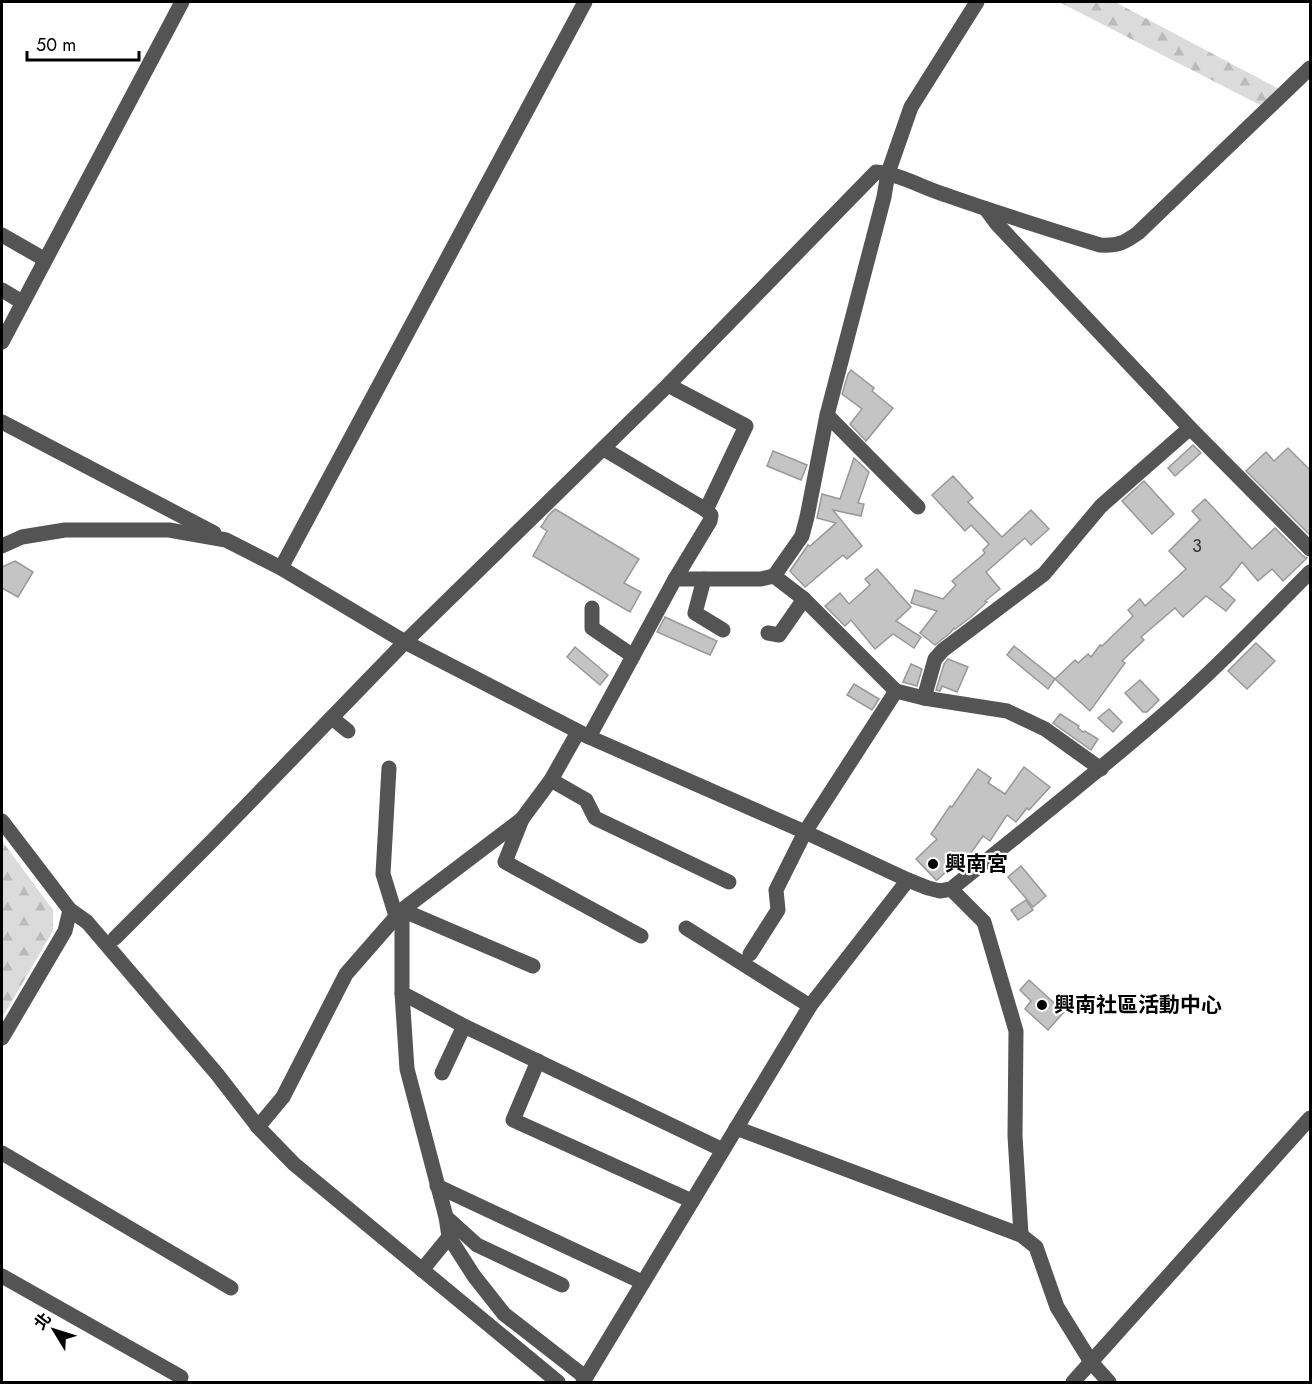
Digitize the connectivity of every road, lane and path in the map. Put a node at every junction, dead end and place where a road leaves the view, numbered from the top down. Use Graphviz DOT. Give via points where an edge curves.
graph roads {
  1 [pos="182,2"];
  2 [pos="585,2"];
  3 [pos="977,2"];
  4 [pos="1311,68"];
  5 [pos="888,173"];
  6 [pos="986,209"];
  7 [pos="2,235"];
  8 [pos="44,259"];
  9 [pos="2,290"];
  10 [pos="22,302"];
  11 [pos="2,342"];
  12 [pos="668,385"];
  13 [pos="827,415"];
  14 [pos="2,422"];
  15 [pos="1190,428"];
  16 [pos="604,449"];
  17 [pos="918,507"];
  18 [pos="706,510"];
  19 [pos="226,540"];
  20 [pos="2,546"];
  21 [pos="1311,549"];
  22 [pos="281,568"];
  23 [pos="1311,572"];
  24 [pos="774,576"];
  25 [pos="675,579"];
  26 [pos="704,579"];
  27 [pos="804,599"];
  28 [pos="592,608"];
  29 [pos="723,630"];
  30 [pos="768,633"];
  31 [pos="405,642"];
  32 [pos="633,656"];
  33 [pos="896,691"];
  34 [pos="924,698"];
  35 [pos="332,718"];
  36 [pos="348,731"];
  37 [pos="584,735"];
  38 [pos="389,768"];
  39 [pos="1101,769"];
  40 [pos="551,780"];
  41 [pos="522,819"];
  42 [pos="2,821"];
  43 [pos="806,832"];
  44 [pos="908,880"];
  45 [pos="729,882"];
  46 [pos="951,889"];
  47 [pos="70,910"];
  48 [pos="399,913"];
  49 [pos="686,928"];
  50 [pos="641,936"];
  51 [pos="115,938"];
  52 [pos="750,954"];
  53 [pos="532,966"];
  54 [pos="402,993"];
  55 [pos="810,1006"];
  56 [pos="464,1026"];
  57 [pos="2,1038"];
  58 [pos="538,1061"];
  59 [pos="442,1072"];
  60 [pos="1311,1118"];
  61 [pos="258,1127"];
  62 [pos="736,1128"];
  63 [pos="723,1150"];
  64 [pos="2,1153"];
  65 [pos="437,1186"];
  66 [pos="692,1200"];
  67 [pos="446,1217"];
  68 [pos="1021,1235"];
  69 [pos="449,1237"];
  70 [pos="422,1270"];
  71 [pos="2,1276"];
  72 [pos="642,1282"];
  73 [pos="562,1285"];
  74 [pos="231,1288"];
  75 [pos="1091,1362"];
  76 [pos="181,1377"];
  77 [pos="584,1380"];
  78 [pos="558,1383"];
  79 [pos="1073,1383"];
  80 [pos="1109,1383"];
  1 -- 8 [label="street"];
  2 -- 22 [label="street"];
  3 -- 5 [label="street" via="911,107"];
  4 -- 6 [label="street" via="1124,243 1100,245"];
  5 -- 6 [label="street"];
  5 -- 12 [label="street" via="876,172"];
  5 -- 13 [label="street"];
  6 -- 15 [label="street"];
  7 -- 8 [label="street"];
  8 -- 10 [label="street"];
  9 -- 10 [label="street"];
  10 -- 11 [label="street"];
  12 -- 16 [label="street"];
  12 -- 18 [label="street" via="746,426"];
  13 -- 17 [label="street"];
  13 -- 24 [label="street" via="802,536"];
  14 -- 19 [label="street"];
  15 -- 21 [label="street"];
  15 -- 34 [label="street" via="1101,506 1044,574 943,650 935,659"];
  16 -- 18 [label="street"];
  16 -- 31 [label="street"];
  18 -- 25 [label="street" via="710,521"];
  19 -- 20 [label="street" via="169,530 65,530 22,537"];
  19 -- 22 [label="street"];
  22 -- 31 [label="street"];
  23 -- 39 [label="street" via="1223,660"];
  24 -- 26 [label="street"];
  24 -- 27 [label="street"];
  25 -- 26 [label="street"];
  25 -- 32 [label="street"];
  26 -- 29 [label="street" via="695,614"];
  27 -- 30 [label="street" via="779,635"];
  27 -- 33 [label="street"];
  28 -- 32 [label="street" via="592,628"];
  31 -- 35 [label="street"];
  31 -- 37 [label="street"];
  32 -- 37 [label="street"];
  33 -- 34 [label="street"];
  33 -- 43 [label="street"];
  34 -- 39 [label="street" via="1007,711 1045,729"];
  35 -- 36 [label="street"];
  35 -- 51 [label="street"];
  37 -- 40 [label="street"];
  37 -- 43 [label="street"];
  38 -- 48 [label="street" via="383,874"];
  39 -- 46 [label="street"];
  40 -- 41 [label="street"];
  40 -- 45 [label="street" via="586,800 595,818"];
  41 -- 48 [label="street"];
  41 -- 50 [label="street" via="505,862"];
  42 -- 47 [label="street"];
  43 -- 44 [label="street"];
  43 -- 52 [label="street" via="776,890 778,910"];
  44 -- 46 [label="street" via="940,891"];
  44 -- 55 [label="street"];
  46 -- 68 [label="street" via="984,922 1016,1030 1015,1136"];
  47 -- 57 [label="street" via="65,931"];
  47 -- 61 [label="street" via="87,922"];
  48 -- 53 [label="street"];
  48 -- 54 [label="street"];
  48 -- 61 [label="street" via="346,974 283,1097"];
  49 -- 55 [label="street"];
  54 -- 56 [label="street"];
  54 -- 65 [label="street" via="407,1069"];
  55 -- 62 [label="street"];
  56 -- 58 [label="street"];
  56 -- 59 [label="street"];
  58 -- 63 [label="street"];
  58 -- 66 [label="street" via="513,1120"];
  60 -- 75 [label="street"];
  61 -- 70 [label="street" via="294,1164"];
  62 -- 63 [label="street"];
  62 -- 68 [label="street"];
  63 -- 66 [label="street"];
  64 -- 74 [label="street"];
  65 -- 67 [label="street"];
  65 -- 72 [label="street"];
  66 -- 72 [label="street"];
  67 -- 69 [label="street"];
  67 -- 73 [label="street" via="477,1245"];
  68 -- 75 [label="street" via="1036,1247 1057,1307"];
  69 -- 70 [label="street"];
  69 -- 77 [label="street" via="504,1314"];
  70 -- 78 [label="street"];
  71 -- 76 [label="street"];
  72 -- 77 [label="street"];
  75 -- 79 [label="street"];
  75 -- 80 [label="street"];
}
